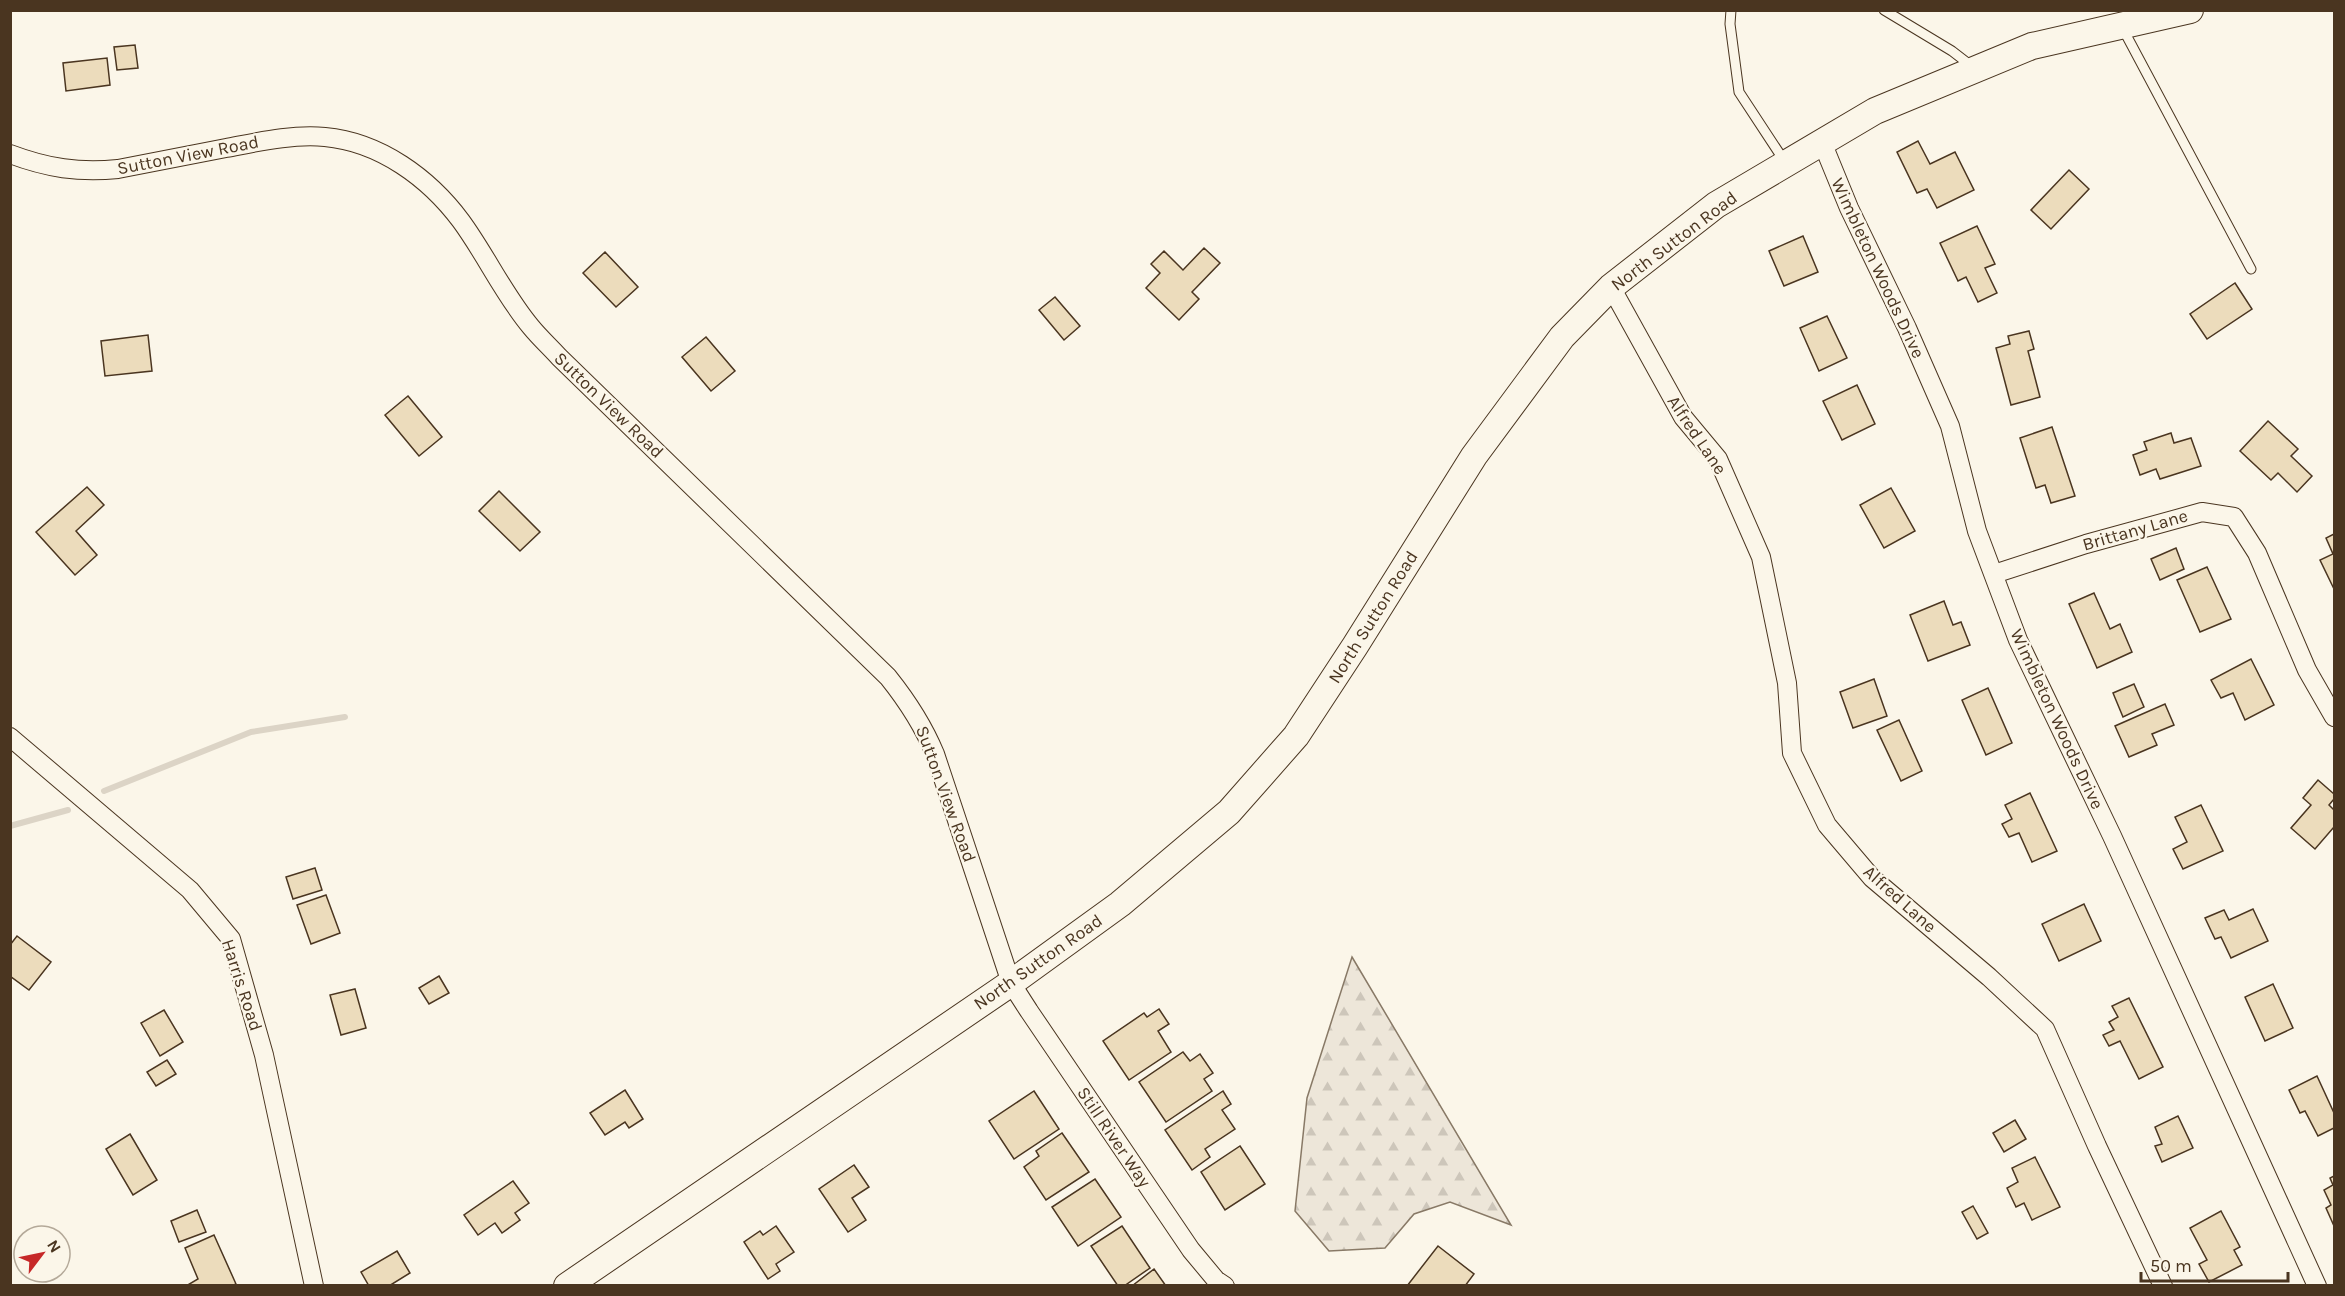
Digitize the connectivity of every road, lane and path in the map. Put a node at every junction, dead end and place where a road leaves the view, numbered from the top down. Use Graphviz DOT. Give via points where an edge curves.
graph roads {
  1 [pos="1731,10"];
  2 [pos="1884,10"];
  3 [pos="2190,10"];
  4 [pos="2122,27"];
  5 [pos="1976,69"];
  6 [pos="1822,142"];
  7 [pos="10,154"];
  8 [pos="1786,163"];
  9 [pos="2251,269"];
  10 [pos="1611,287"];
  11 [pos="1994,574"];
  12 [pos="2334,717"];
  13 [pos="10,737"];
  14 [pos="1011,982"];
  15 [pos="314,1286"];
  16 [pos="567,1286"];
  17 [pos="1225,1286"];
  18 [pos="2163,1286"];
  19 [pos="2317,1286"];
  1 -- 8 [label="lane" via="1739,92"];
  2 -- 5 [label="lane"];
  3 -- 4 [label="main road, North Sutton Road"];
  4 -- 5 [label="main road, North Sutton Road" via="2032,46"];
  4 -- 9 [label="lane"];
  5 -- 6 [label="main road, North Sutton Road" via="1875,111"];
  6 -- 8 [label="main road, North Sutton Road"];
  6 -- 11 [label="street, Wimbleton Woods Drive" via="1950,426 1977,531"];
  7 -- 14 [label="street, Sutton View Road" via="39,165 95,172 267,140 327,137 379,153 426,182 461,222 515,305 545,342 888,677 908,701 935,754"];
  8 -- 10 [label="main road, North Sutton Road" via="1716,205"];
  10 -- 14 [label="main road, North Sutton Road" via="1562,337 1474,456 1289,744 1229,812 1120,904"];
  10 -- 18 [label="street, Alfred Lane" via="1683,417 1718,459 1761,557 1787,683 1792,753 1827,825 1872,878 2045,1029"];
  11 -- 12 [label="street, Brittany Lane" via="2202,512 2235,517 2256,553 2307,670"];
  11 -- 19 [label="street, Wimbleton Woods Drive" via="2018,640"];
  13 -- 15 [label="street, Harris Road" via="190,890 231,939 264,1055"];
  14 -- 16 [label="main road, North Sutton Road"];
  14 -- 17 [label="street, Still River Way" via="1191,1250"];
}
